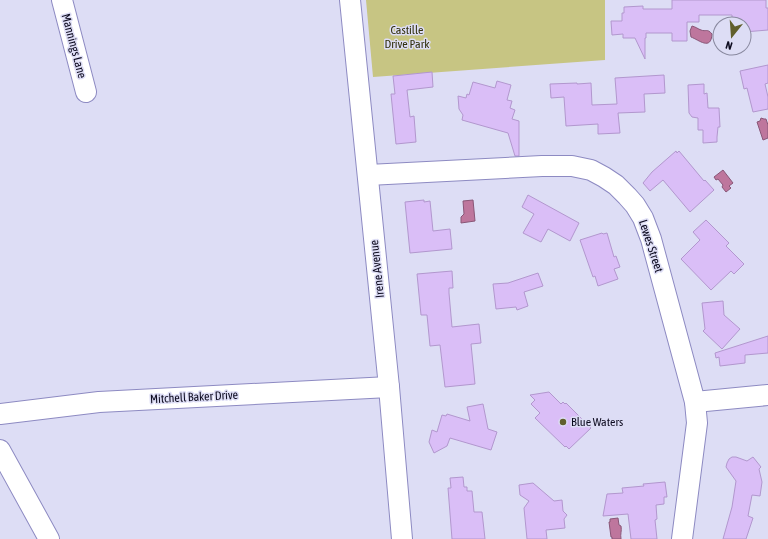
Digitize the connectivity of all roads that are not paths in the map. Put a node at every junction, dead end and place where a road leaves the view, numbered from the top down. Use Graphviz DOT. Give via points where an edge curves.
graph roads {
  1 [pos="62,0"];
  2 [pos="350,0"];
  3 [pos="86,92"];
  4 [pos="368,175"];
  5 [pos="389,387"];
  6 [pos="768,395"];
  7 [pos="695,402"];
  8 [pos="0,414"];
  9 [pos="0,450"];
  10 [pos="50,539"];
  11 [pos="402,539"];
  12 [pos="682,539"];
  1 -- 3 [label="street, Mannings Lane"];
  2 -- 4 [label="street, Irene Avenue"];
  4 -- 5 [label="street, Irene Avenue"];
  4 -- 7 [label="street, Lewes Street" via="572,166 604,176 627,196 643,218"];
  5 -- 8 [label="street, Mitchell Baker Drive" via="99,402"];
  5 -- 11 [label="street, Irene Avenue"];
  6 -- 7 [label="street"];
  7 -- 12 [label="street, Lewes Street" via="697,423"];
  9 -- 10 [label="street"];
}
